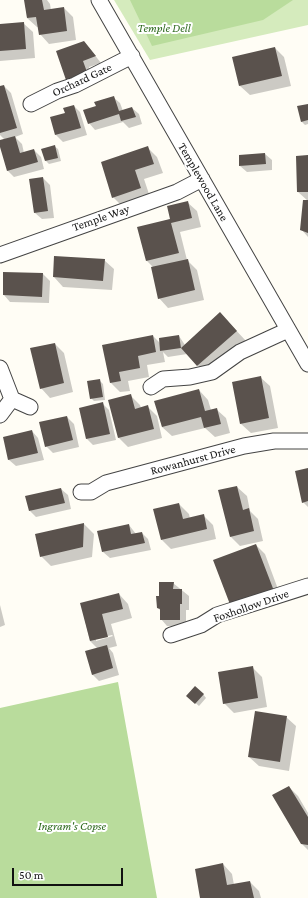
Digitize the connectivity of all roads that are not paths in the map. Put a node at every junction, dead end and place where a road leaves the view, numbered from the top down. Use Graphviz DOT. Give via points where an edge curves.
graph roads {
  1 [pos="99,0"];
  2 [pos="132,56"];
  3 [pos="31,104"];
  4 [pos="202,179"];
  5 [pos="0,255"];
  6 [pos="288,330"];
  7 [pos="308,364"];
  8 [pos="0,368"];
  9 [pos="151,387"];
  10 [pos="12,399"];
  11 [pos="30,407"];
  12 [pos="0,415"];
  13 [pos="308,441"];
  14 [pos="81,492"];
  15 [pos="308,586"];
  16 [pos="171,635"];
  1 -- 2 [label="street, Templewood Lane"];
  2 -- 3 [label="street, Orchard Gate"];
  2 -- 4 [label="street, Templewood Lane"];
  4 -- 5 [label="street, Temple Way" via="177,192"];
  4 -- 6 [label="street, Templewood Lane"];
  6 -- 7 [label="street, Templewood Lane"];
  6 -- 9 [label="street" via="240,352 212,372 163,379"];
  8 -- 10 [label="street"];
  10 -- 11 [label="street"];
  10 -- 12 [label="street"];
  13 -- 14 [label="street, Rowanhurst Drive" via="274,441 244,446 106,483 91,492"];
  15 -- 16 [label="street, Foxhollow Drive" via="218,615 201,625"];
}
